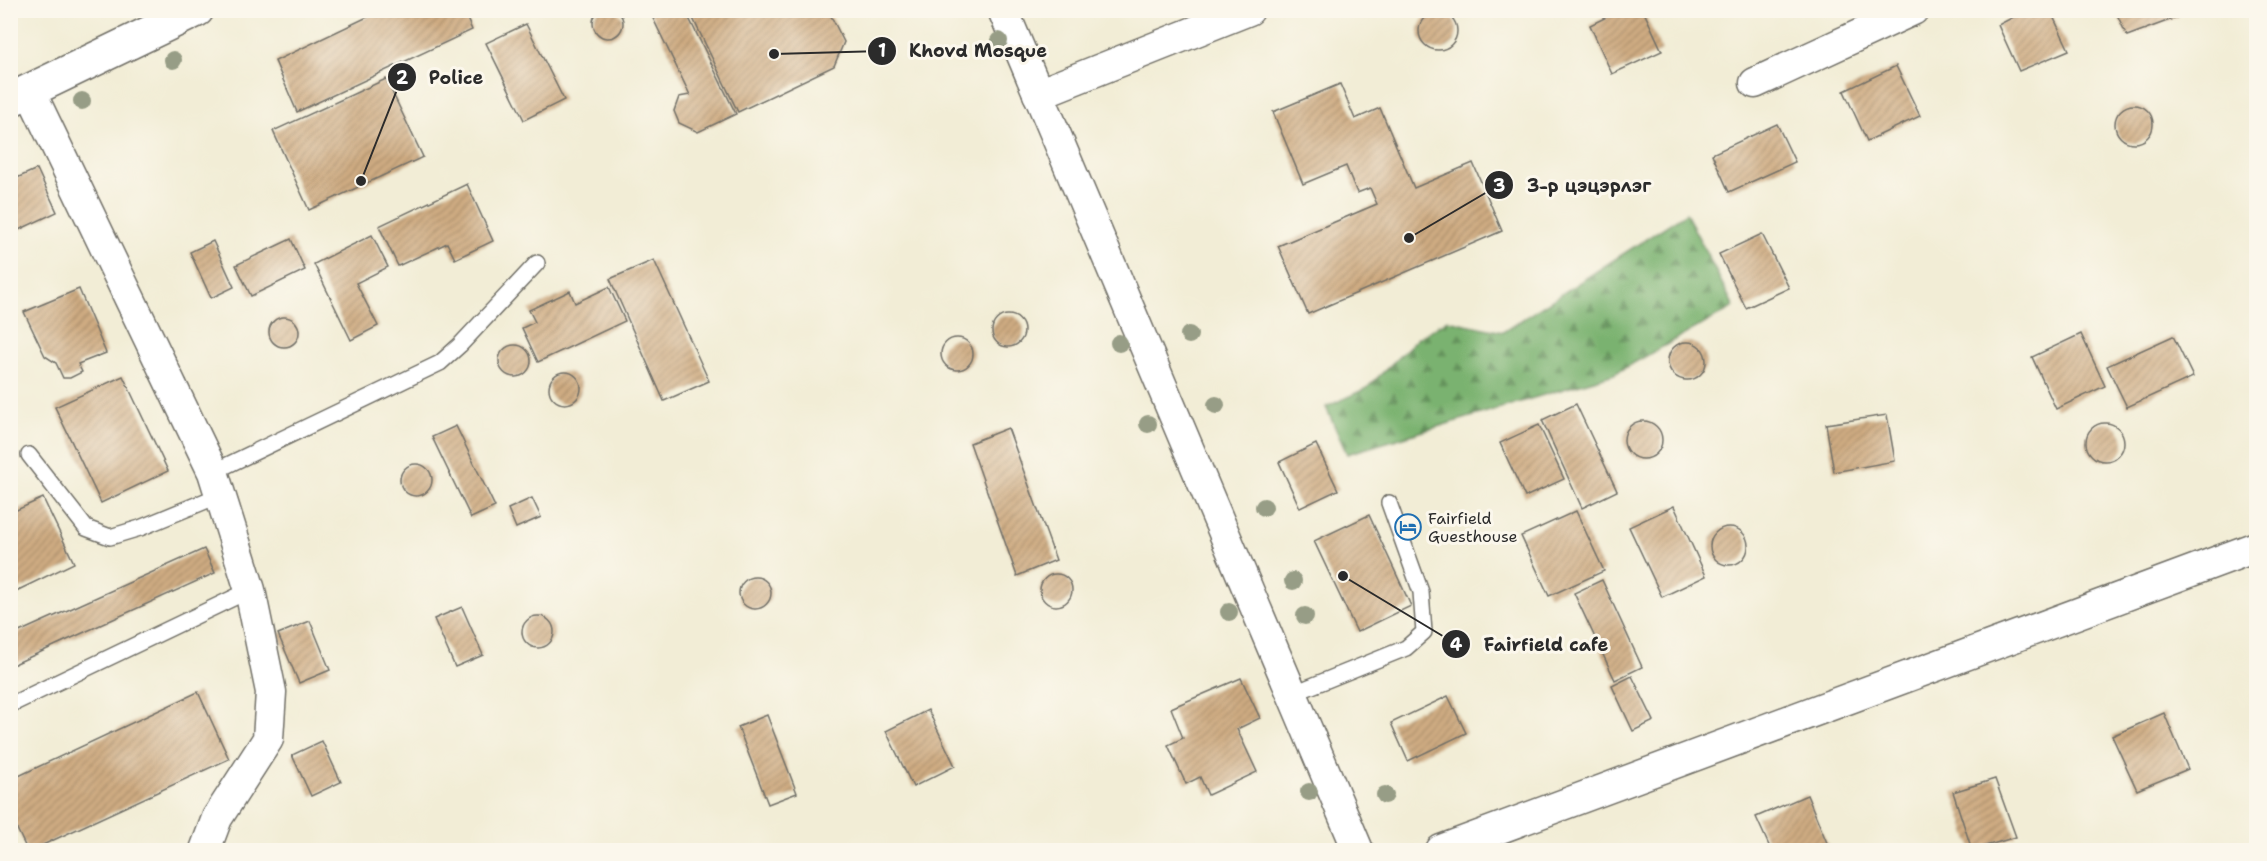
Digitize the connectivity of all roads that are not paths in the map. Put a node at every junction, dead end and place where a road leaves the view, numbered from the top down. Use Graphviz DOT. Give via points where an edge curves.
graph roads {
  1 [pos="198,10"];
  2 [pos="1003,10"];
  3 [pos="1249,10"];
  4 [pos="1913,10"];
  5 [pos="1755,83"];
  6 [pos="1038,94"];
  7 [pos="20,95"];
  8 [pos="537,263"];
  9 [pos="29,455"];
  10 [pos="217,483"];
  11 [pos="1389,503"];
  12 [pos="2256,547"];
  13 [pos="250,590"];
  14 [pos="1292,694"];
  15 [pos="10,705"];
  16 [pos="205,850"];
  17 [pos="1358,850"];
  18 [pos="1441,850"];
  1 -- 7 [label="main road"];
  2 -- 6 [label="street"];
  3 -- 6 [label="street"];
  4 -- 5 [label="street"];
  6 -- 14 [label="street"];
  7 -- 10 [label="street"];
  8 -- 10 [label="lane" via="440,363"];
  9 -- 10 [label="lane" via="86,528 110,537 140,528"];
  10 -- 13 [label="street"];
  11 -- 14 [label="lane" via="1421,592 1424,632 1406,648"];
  12 -- 18 [label="street"];
  13 -- 15 [label="lane"];
  13 -- 16 [label="street" via="271,692 268,739 217,818"];
  14 -- 17 [label="street"];
}
